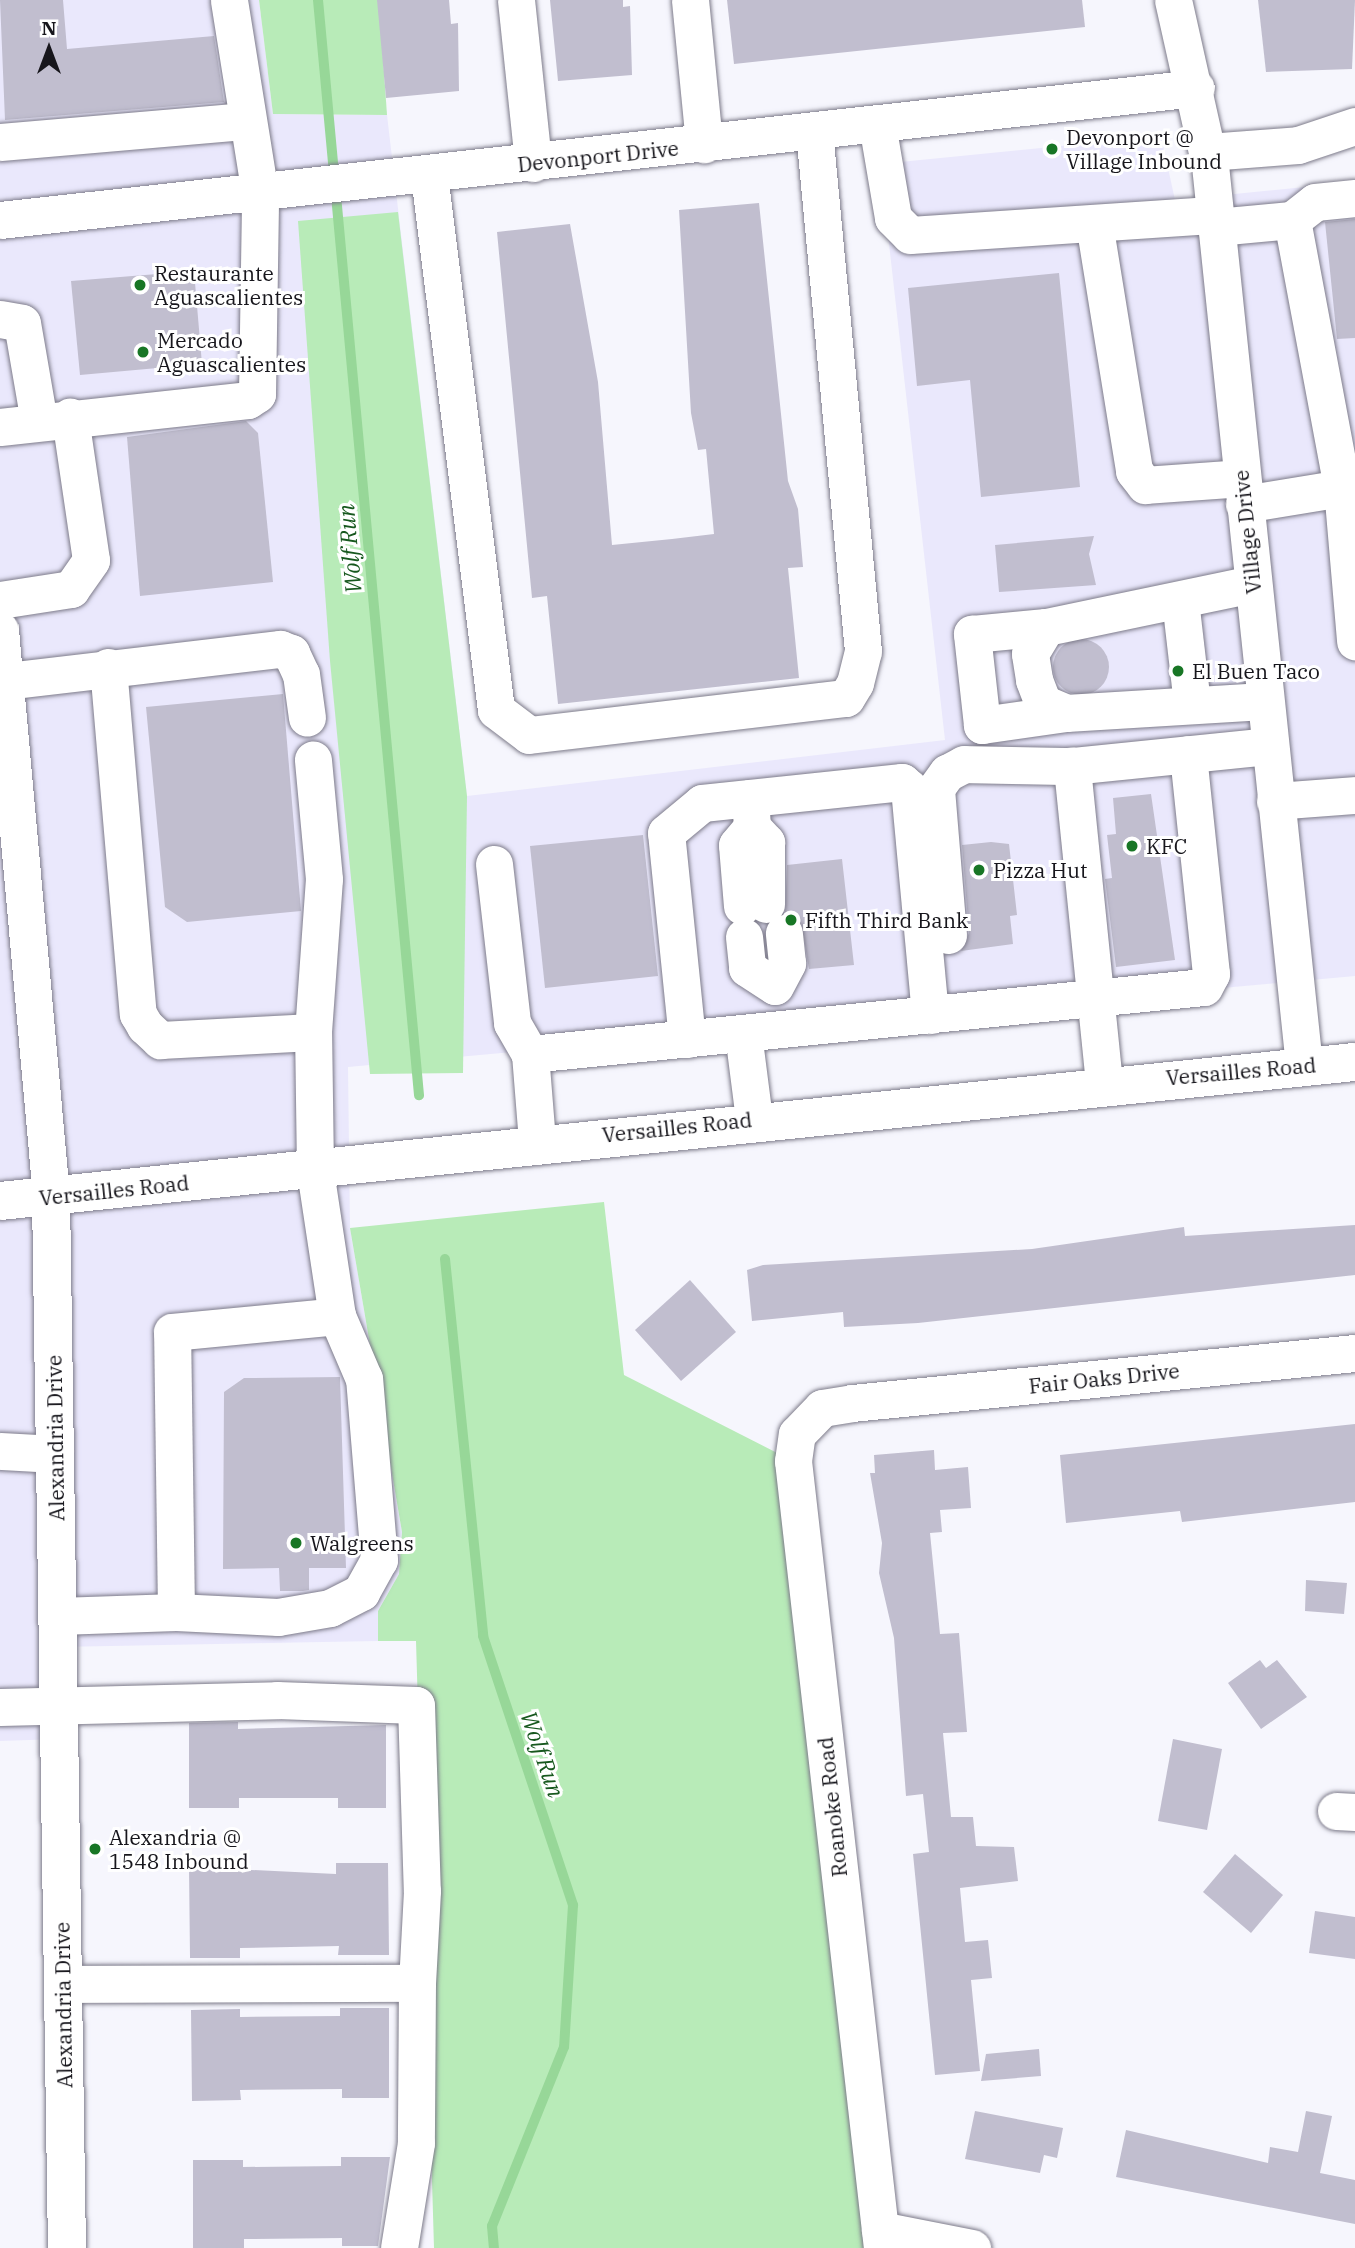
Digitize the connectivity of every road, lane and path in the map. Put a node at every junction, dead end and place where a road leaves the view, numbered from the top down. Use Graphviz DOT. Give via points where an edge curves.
graph roads {
  1 [pos="229,0"];
  2 [pos="516,0"];
  3 [pos="690,0"];
  4 [pos="1173,0"];
  5 [pos="1196,88"];
  6 [pos="245,121"];
  7 [pos="877,124"];
  8 [pos="1355,126"];
  9 [pos="814,131"];
  10 [pos="0,142"];
  11 [pos="704,144"];
  12 [pos="1208,152"];
  13 [pos="533,163"];
  14 [pos="429,175"];
  15 [pos="260,194"];
  16 [pos="1355,198"];
  17 [pos="1292,219"];
  18 [pos="0,220"];
  19 [pos="1216,221"];
  20 [pos="1094,223"];
  21 [pos="0,318"];
  22 [pos="1341,397"];
  23 [pos="54,419"];
  24 [pos="0,428"];
  25 [pos="1342,488"];
  26 [pos="1243,491"];
  27 [pos="1252,584"];
  28 [pos="0,600"];
  29 [pos="1180,600"];
  30 [pos="1046,627"];
  31 [pos="0,630"];
  32 [pos="1355,641"];
  33 [pos="108,667"];
  34 [pos="6,681"];
  35 [pos="1264,701"];
  36 [pos="1192,704"];
  37 [pos="1066,713"];
  38 [pos="307,718"];
  39 [pos="1269,746"];
  40 [pos="1188,754"];
  41 [pos="313,760"];
  42 [pos="1072,766"];
  43 [pos="1355,794"];
  44 [pos="1275,801"];
  45 [pos="756,822"];
  46 [pos="10,839"];
  47 [pos="494,864"];
  48 [pos="16,951"];
  49 [pos="1097,998"];
  50 [pos="942,1014"];
  51 [pos="779,1030"];
  52 [pos="313,1032"];
  53 [pos="743,1033"];
  54 [pos="687,1039"];
  55 [pos="530,1054"];
  56 [pos="1355,1062"];
  57 [pos="1304,1066"];
  58 [pos="1104,1083"];
  59 [pos="754,1119"];
  60 [pos="537,1141"];
  61 [pos="315,1170"];
  62 [pos="51,1196"];
  63 [pos="0,1201"];
  64 [pos="337,1316"];
  65 [pos="1355,1353"];
  66 [pos="852,1403"];
  67 [pos="0,1451"];
  68 [pos="55,1454"];
  69 [pos="176,1612"];
  70 [pos="58,1616"];
  71 [pos="0,1707"];
  72 [pos="59,1708"];
  73 [pos="416,1983"];
  74 [pos="63,1984"];
  75 [pos="881,2239"];
  76 [pos="67,2248"];
  77 [pos="399,2248"];
  78 [pos="972,2248"];
  1 -- 6 [label="street"];
  2 -- 13 [label="street"];
  3 -- 11 [label="street"];
  4 -- 5 [label="street, Village Drive"];
  5 -- 7 [label="street, Devonport Drive"];
  5 -- 12 [label="street, Village Drive"];
  6 -- 10 [label="street"];
  6 -- 15 [label="street"];
  7 -- 9 [label="street, Devonport Drive"];
  7 -- 20 [label="street" via="894,218 910,235"];
  8 -- 12 [label="street" via="1298,145"];
  9 -- 11 [label="street, Devonport Drive"];
  9 -- 14 [label="street" via="863,651 855,684 846,698 542,734 513,729 496,710"];
  11 -- 13 [label="street, Devonport Drive"];
  12 -- 19 [label="street, Village Drive"];
  13 -- 14 [label="street, Devonport Drive"];
  14 -- 15 [label="street, Devonport Drive"];
  15 -- 18 [label="street, Devonport Drive"];
  15 -- 23 [label="street" via="257,394 247,400"];
  16 -- 17 [label="street" via="1315,202"];
  17 -- 19 [label="street"];
  17 -- 22 [label="street"];
  19 -- 20 [label="street"];
  19 -- 26 [label="street, Village Drive"];
  20 -- 26 [label="street" via="1134,471 1144,485"];
  21 -- 23 [label="street" via="22,323"];
  22 -- 25 [label="street"];
  23 -- 24 [label="street"];
  23 -- 28 [label="street" via="92,560 71,589"];
  25 -- 26 [label="street"];
  25 -- 32 [label="street"];
  26 -- 27 [label="street, Village Drive"];
  27 -- 29 [label="street"];
  27 -- 35 [label="street, Village Drive"];
  29 -- 30 [label="street"];
  29 -- 36 [label="street"];
  30 -- 37 [label="street" via="1030,654 1034,680 1043,703"];
  30 -- 37 [label="street" via="972,634 982,725"];
  31 -- 34 [label="street, Alexandria Drive"];
  33 -- 34 [label="street"];
  33 -- 38 [label="street" via="280,649 291,653 301,674"];
  33 -- 52 [label="street" via="138,1014 160,1040"];
  34 -- 46 [label="street, Alexandria Drive"];
  35 -- 36 [label="street"];
  35 -- 39 [label="street, Village Drive"];
  36 -- 37 [label="street"];
  39 -- 40 [label="street"];
  39 -- 44 [label="street, Village Drive"];
  40 -- 42 [label="street"];
  40 -- 49 [label="street" via="1211,974 1204,987"];
  41 -- 52 [label="street" via="324,879"];
  42 -- 49 [label="street"];
  42 -- 50 [label="street" via="964,764 936,788"];
  43 -- 44 [label="street"];
  44 -- 57 [label="street, Village Drive"];
  45 -- 50 [label="street" via="902,782 909,788"];
  45 -- 51 [label="street" via="737,845 764,920 787,963 775,986"];
  45 -- 54 [label="street" via="702,803 666,833"];
  46 -- 48 [label="street, Alexandria Drive"];
  47 -- 55 [label="street" via="512,1023"];
  48 -- 62 [label="street, Alexandria Drive"];
  49 -- 50 [label="street"];
  49 -- 58 [label="street"];
  50 -- 51 [label="street"];
  51 -- 53 [label="street"];
  52 -- 61 [label="street"];
  53 -- 54 [label="street"];
  53 -- 59 [label="street"];
  54 -- 55 [label="street"];
  55 -- 60 [label="street"];
  56 -- 57 [label="main road, Versailles Road"];
  57 -- 58 [label="main road, Versailles Road"];
  58 -- 59 [label="main road, Versailles Road"];
  59 -- 60 [label="main road, Versailles Road"];
  60 -- 61 [label="main road, Versailles Road"];
  61 -- 62 [label="main road, Versailles Road"];
  61 -- 64 [label="street"];
  62 -- 63 [label="main road, Versailles Road"];
  62 -- 68 [label="main road, Alexandria Drive"];
  64 -- 69 [label="street" via="172,1332"];
  64 -- 69 [label="street" via="364,1379 379,1560 361,1592 330,1608 278,1617"];
  65 -- 66 [label="street, Fair Oaks Drive"];
  66 -- 75 [label="street, Roanoke Road" via="807,1417 793,1461"];
  67 -- 68 [label="street"];
  68 -- 70 [label="main road, Alexandria Drive"];
  69 -- 70 [label="street"];
  70 -- 72 [label="main road, Alexandria Drive"];
  71 -- 72 [label="street"];
  72 -- 73 [label="street" via="277,1700 416,1704 422,1891"];
  72 -- 74 [label="main road, Alexandria Drive"];
  73 -- 74 [label="street"];
  73 -- 77 [label="street" via="416,2143"];
  74 -- 76 [label="main road, Alexandria Drive"];
  75 -- 78 [label="street"];
}
